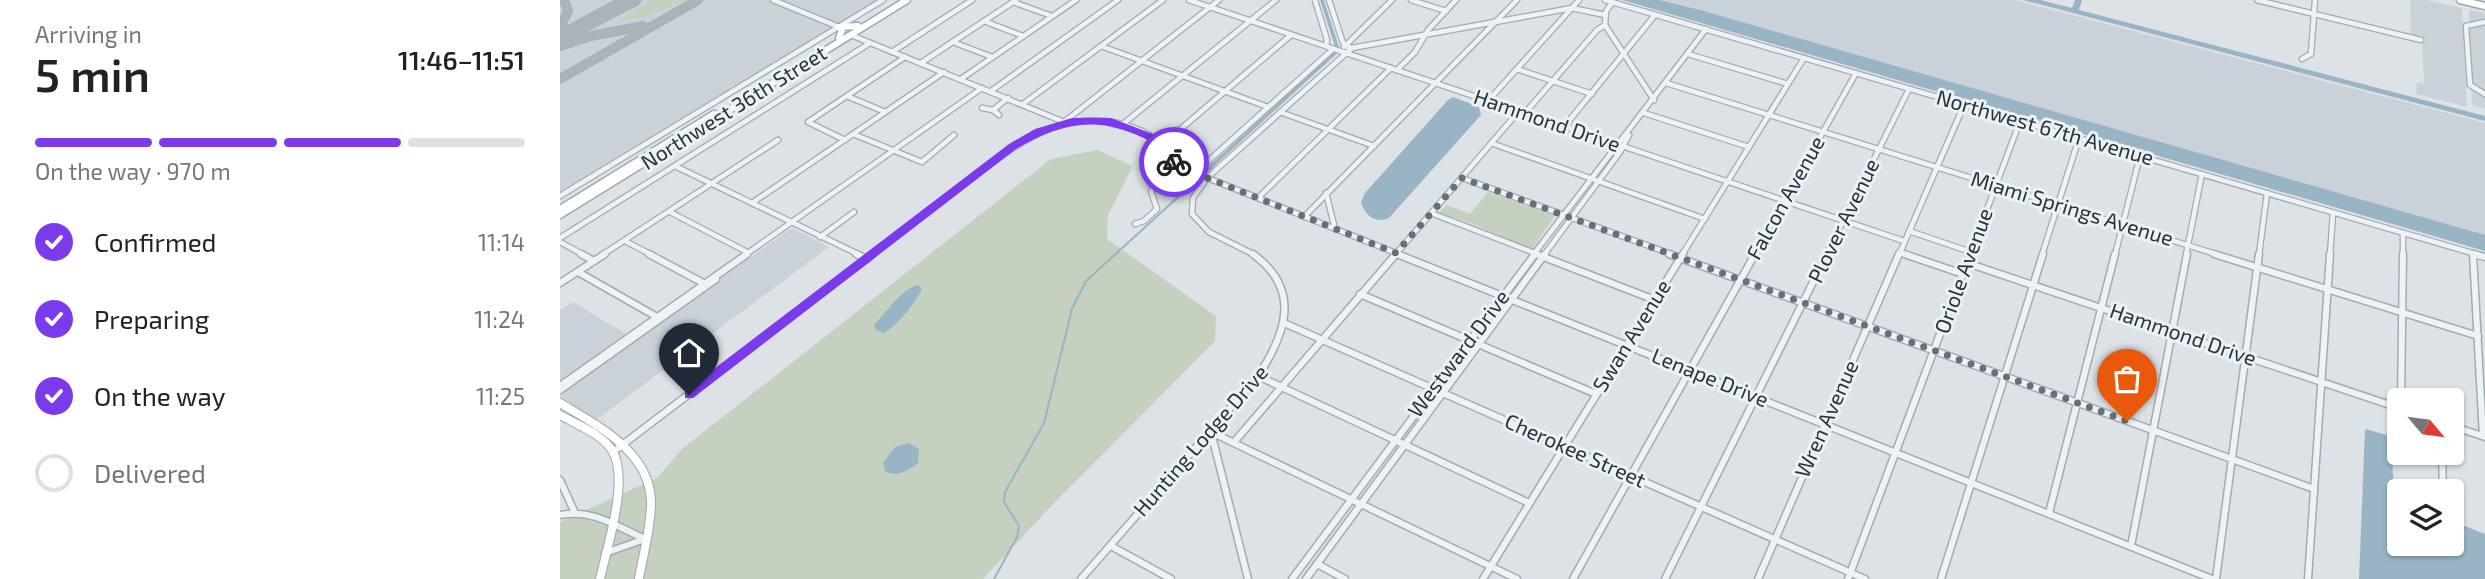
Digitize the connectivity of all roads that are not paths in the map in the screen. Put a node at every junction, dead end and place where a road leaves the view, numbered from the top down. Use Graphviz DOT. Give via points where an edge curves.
graph roads {
  1 [pos="774,0"];
  2 [pos="883,0"];
  3 [pos="899,0"];
  4 [pos="907,0"];
  5 [pos="972,0"];
  6 [pos="1076,0"];
  7 [pos="1118,0"];
  8 [pos="1163,0"];
  9 [pos="1189,0"];
  10 [pos="1219,0"];
  11 [pos="1276,0"];
  12 [pos="1315,0"];
  13 [pos="1329,0"];
  14 [pos="1392,0"];
  15 [pos="1412,0"];
  16 [pos="1456,0"];
  17 [pos="1508,0"];
  18 [pos="1579,0"];
  19 [pos="1605,0"];
  20 [pos="2257,0"];
  21 [pos="2315,0"];
  22 [pos="2460,0"];
  23 [pos="2478,0"];
  24 [pos="1014,1"];
  25 [pos="1516,1"];
  26 [pos="2264,1"];
  27 [pos="1612,2"];
  28 [pos="2485,4"];
  29 [pos="1210,7"];
  30 [pos="1572,8"];
  31 [pos="1446,11"];
  32 [pos="2314,14"];
  33 [pos="1605,15"];
  34 [pos="1655,15"];
  35 [pos="1052,16"];
  36 [pos="984,21"];
  37 [pos="1250,21"];
  38 [pos="1496,22"];
  39 [pos="2485,22"];
  40 [pos="1605,25"];
  41 [pos="858,26"];
  42 [pos="839,27"];
  43 [pos="1706,29"];
  44 [pos="1291,34"];
  45 [pos="1424,35"];
  46 [pos="851,36"];
  47 [pos="1023,36"];
  48 [pos="839,38"];
  49 [pos="1342,40"];
  50 [pos="1351,40"];
  51 [pos="2421,40"];
  52 [pos="953,42"];
  53 [pos="870,43"];
  54 [pos="1101,46"];
  55 [pos="1326,46"];
  56 [pos="1345,46"];
  57 [pos="1333,48"];
  58 [pos="1352,48"];
  59 [pos="892,52"];
  60 [pos="1342,52"];
  61 [pos="1623,54"];
  62 [pos="1688,54"];
  63 [pos="906,57"];
  64 [pos="993,57"];
  65 [pos="1804,58"];
  66 [pos="2302,59"];
  67 [pos="1141,61"];
  68 [pos="921,63"];
  69 [pos="1394,69"];
  70 [pos="1517,69"];
  71 [pos="944,72"];
  72 [pos="1856,73"];
  73 [pos="1182,76"];
  74 [pos="961,79"];
  75 [pos="1553,81"];
  76 [pos="1436,83"];
  77 [pos="1666,83"];
  78 [pos="1788,84"];
  79 [pos="982,88"];
  80 [pos="1909,89"];
  81 [pos="991,91"];
  82 [pos="1224,91"];
  83 [pos="756,92"];
  84 [pos="1592,94"];
  85 [pos="2485,94"];
  86 [pos="847,96"];
  87 [pos="1008,99"];
  88 [pos="1654,100"];
  89 [pos="1488,101"];
  90 [pos="1023,104"];
  91 [pos="1964,105"];
  92 [pos="1268,107"];
  93 [pos="982,108"];
  94 [pos="993,110"];
  95 [pos="885,112"];
  96 [pos="1280,112"];
  97 [pos="1522,112"];
  98 [pos="1644,113"];
  99 [pos="999,115"];
  100 [pos="1769,115"];
  101 [pos="2020,121"];
  102 [pos="1064,122"];
  103 [pos="1123,124"];
  104 [pos="1564,127"];
  105 [pos="1328,129"];
  106 [pos="1630,132"];
  107 [pos="1824,132"];
  108 [pos="853,134"];
  109 [pos="954,135"];
  110 [pos="677,137"];
  111 [pos="656,138"];
  112 [pos="2079,138"];
  113 [pos="845,139"];
  114 [pos="778,140"];
  115 [pos="1163,144"];
  116 [pos="1491,144"];
  117 [pos="1616,144"];
  118 [pos="673,145"];
  119 [pos="1374,146"];
  120 [pos="1623,146"];
  121 [pos="1749,147"];
  122 [pos="1879,149"];
  123 [pos="655,150"];
  124 [pos="894,150"];
  125 [pos="2140,156"];
  126 [pos="1177,165"];
  127 [pos="675,166"];
  128 [pos="1937,167"];
  129 [pos="1195,173"];
  130 [pos="2202,174"];
  131 [pos="1207,178"];
  132 [pos="1462,178"];
  133 [pos="1590,178"];
  134 [pos="606,180"];
  135 [pos="1598,181"];
  136 [pos="1728,182"];
  137 [pos="712,184"];
  138 [pos="1996,185"];
  139 [pos="600,190"];
  140 [pos="2267,193"];
  141 [pos="1326,194"];
  142 [pos="560,196"];
  143 [pos="1258,198"];
  144 [pos="1784,201"];
  145 [pos="752,203"];
  146 [pos="2058,205"];
  147 [pos="560,212"];
  148 [pos="670,212"];
  149 [pos="854,212"];
  150 [pos="1431,213"];
  151 [pos="2333,213"];
  152 [pos="1563,215"];
  153 [pos="1304,217"];
  154 [pos="1571,218"];
  155 [pos="1705,219"];
  156 [pos="1843,220"];
  157 [pos="791,223"];
  158 [pos="1135,224"];
  159 [pos="2121,225"];
  160 [pos="1335,229"];
  161 [pos="1909,231"];
  162 [pos="2403,233"];
  163 [pos="820,237"];
  164 [pos="560,240"];
  165 [pos="625,241"];
  166 [pos="1904,241"];
  167 [pos="2189,246"];
  168 [pos="1971,252"];
  169 [pos="750,253"];
  170 [pos="1396,253"];
  171 [pos="1899,253"];
  172 [pos="2473,253"];
  173 [pos="1534,254"];
  174 [pos="1543,257"];
  175 [pos="1682,257"];
  176 [pos="2485,257"];
  177 [pos="867,259"];
  178 [pos="594,261"];
  179 [pos="1967,263"];
  180 [pos="2257,267"];
  181 [pos="578,272"];
  182 [pos="1963,274"];
  183 [pos="1741,280"];
  184 [pos="560,283"];
  185 [pos="2033,284"];
  186 [pos="706,285"];
  187 [pos="2326,289"];
  188 [pos="1360,294"];
  189 [pos="1503,296"];
  190 [pos="1511,300"];
  191 [pos="1655,300"];
  192 [pos="1804,303"];
  193 [pos="2102,307"];
  194 [pos="2402,312"];
  195 [pos="658,318"];
  196 [pos="1284,323"];
  197 [pos="1868,326"];
  198 [pos="2171,330"];
  199 [pos="2478,336"];
  200 [pos="1322,340"];
  201 [pos="1470,340"];
  202 [pos="1479,344"];
  203 [pos="1627,345"];
  204 [pos="1934,350"];
  205 [pos="2245,356"];
  206 [pos="1690,370"];
  207 [pos="2004,375"];
  208 [pos="1258,376"];
  209 [pos="2322,382"];
  210 [pos="1280,387"];
  211 [pos="560,388"];
  212 [pos="2401,388"];
  213 [pos="1434,389"];
  214 [pos="1443,393"];
  215 [pos="1596,394"];
  216 [pos="1756,397"];
  217 [pos="2077,402"];
  218 [pos="560,403"];
  219 [pos="2387,404"];
  220 [pos="560,415"];
  221 [pos="1825,424"];
  222 [pos="2152,430"];
  223 [pos="2464,430"];
  224 [pos="1211,432"];
  225 [pos="2484,437"];
  226 [pos="1235,441"];
  227 [pos="1395,441"];
  228 [pos="622,446"];
  229 [pos="1404,446"];
  230 [pos="1564,446"];
  231 [pos="613,452"];
  232 [pos="1896,453"];
  233 [pos="2232,459"];
  234 [pos="1632,476"];
  235 [pos="560,480"];
  236 [pos="1971,482"];
  237 [pos="2315,489"];
  238 [pos="1352,498"];
  239 [pos="1363,503"];
  240 [pos="1528,503"];
  241 [pos="1702,507"];
  242 [pos="573,512"];
  243 [pos="2049,513"];
  244 [pos="560,516"];
  245 [pos="611,522"];
  246 [pos="1775,538"];
  247 [pos="645,539"];
  248 [pos="1111,546"];
  249 [pos="2131,547"];
  250 [pos="605,553"];
  251 [pos="1317,564"];
  252 [pos="1491,566"];
  253 [pos="1850,576"];
  254 [pos="600,579"];
  255 [pos="639,579"];
  256 [pos="1081,579"];
  257 [pos="1171,579"];
  258 [pos="1248,579"];
  259 [pos="1292,579"];
  260 [pos="1306,579"];
  261 [pos="1345,579"];
  262 [pos="1483,579"];
  263 [pos="1517,579"];
  264 [pos="1573,579"];
  265 [pos="1665,579"];
  266 [pos="1758,579"];
  267 [pos="1865,579"];
  268 [pos="1941,579"];
  269 [pos="2214,579"];
  270 [pos="2308,579"];
  1 -- 42 [label="street"];
  2 -- 42 [label="street"];
  3 -- 41 [label="main road, Northwest 36th Street"];
  4 -- 46 [label="main road, Northwest 36th Street"];
  5 -- 59 [label="street"];
  6 -- 35 [label="street"];
  7 -- 81 [label="street"];
  8 -- 54 [label="street"];
  9 -- 29 [label="street, Hammond Drive"];
  10 -- 29 [label="street"];
  11 -- 37 [label="street"];
  12 -- 55 [label="street"];
  13 -- 49 [label="street"];
  14 -- 50 [label="street"];
  15 -- 31 [label="street"];
  16 -- 31 [label="street"];
  17 -- 25 [label="street"];
  18 -- 30 [label="street"];
  19 -- 27 [label="street, Northwest 67th Avenue"];
  20 -- 26 [label="street"];
  21 -- 32 [label="street"];
  22 -- 28 [label="main road"];
  23 -- 28 [label="main road"];
  24 -- 35 [label="street"];
  24 -- 36 [label="street"];
  25 -- 38 [label="street"];
  26 -- 32 [label="street"];
  27 -- 33 [label="street"];
  27 -- 34 [label="street, Northwest 67th Avenue"];
  29 -- 37 [label="street, Hammond Drive"];
  29 -- 67 [label="street"];
  30 -- 33 [label="street"];
  30 -- 38 [label="street"];
  30 -- 70 [label="street"];
  31 -- 45 [label="street"];
  32 -- 51 [label="street"];
  32 -- 66 [label="street" via="2311,54"];
  33 -- 40 [label="street"];
  34 -- 43 [label="street, Northwest 67th Avenue"];
  34 -- 61 [label="street"];
  35 -- 47 [label="street"];
  36 -- 47 [label="street"];
  36 -- 52 [label="street"];
  37 -- 44 [label="street, Hammond Drive"];
  37 -- 73 [label="street"];
  38 -- 45 [label="street"];
  38 -- 76 [label="street"];
  39 -- 85 [label="street" via="2466,26 2470,85"];
  40 -- 61 [label="street"];
  40 -- 75 [label="street"];
  41 -- 42 [label="main road"];
  41 -- 48 [label="main road, Northwest 36th Street"];
  42 -- 48 [label="main road"];
  42 -- 111 [label="street"];
  43 -- 62 [label="street, Westward Drive"];
  43 -- 65 [label="street, Northwest 67th Avenue"];
  44 -- 55 [label="street, Hammond Drive"];
  44 -- 82 [label="street"];
  45 -- 58 [label="street"];
  45 -- 69 [label="street" via="1413,54"];
  46 -- 53 [label="street"];
  46 -- 83 [label="main road, Northwest 36th Street"];
  47 -- 64 [label="street"];
  48 -- 83 [label="main road, Northwest 36th Street"];
  49 -- 50 [label="street"];
  49 -- 56 [label="street"];
  50 -- 56 [label="street"];
  52 -- 64 [label="street"];
  52 -- 68 [label="street"];
  53 -- 59 [label="street"];
  53 -- 127 [label="street"];
  54 -- 67 [label="street"];
  54 -- 90 [label="street"];
  55 -- 57 [label="street, Hammond Drive"];
  56 -- 58 [label="street"];
  56 -- 60 [label="street"];
  57 -- 60 [label="street, Hammond Drive"];
  57 -- 92 [label="street"];
  58 -- 60 [label="street"];
  59 -- 63 [label="street"];
  60 -- 69 [label="street, Hammond Drive"];
  60 -- 96 [label="street"];
  61 -- 84 [label="street"];
  61 -- 88 [label="street"];
  62 -- 77 [label="street, Westward Drive"];
  62 -- 78 [label="street"];
  63 -- 68 [label="street"];
  63 -- 86 [label="street"];
  64 -- 74 [label="street"];
  65 -- 72 [label="street, Northwest 67th Avenue"];
  65 -- 78 [label="street, Swan Avenue"];
  67 -- 73 [label="street"];
  67 -- 102 [label="street"];
  68 -- 71 [label="street"];
  69 -- 76 [label="street, Hammond Drive"];
  69 -- 105 [label="street"];
  70 -- 75 [label="street"];
  70 -- 89 [label="street"];
  71 -- 74 [label="street"];
  71 -- 95 [label="street"];
  72 -- 80 [label="street, Northwest 67th Avenue"];
  72 -- 107 [label="street, Falcon Avenue"];
  73 -- 82 [label="street"];
  73 -- 103 [label="street"];
  74 -- 79 [label="street"];
  75 -- 84 [label="street"];
  75 -- 97 [label="street"];
  76 -- 89 [label="street, Hammond Drive"];
  76 -- 119 [label="street"];
  77 -- 88 [label="street, Westward Drive"];
  77 -- 100 [label="street, Miami Springs Avenue"];
  78 -- 100 [label="street, Swan Avenue"];
  79 -- 81 [label="street"];
  79 -- 124 [label="street"];
  80 -- 91 [label="street, Northwest 67th Avenue"];
  80 -- 122 [label="street, Plover Avenue"];
  81 -- 87 [label="street"];
  82 -- 92 [label="street"];
  82 -- 115 [label="street"];
  83 -- 110 [label="main road, Northwest 36th Street"];
  83 -- 118 [label="main road, Northwest 36th Street"];
  84 -- 104 [label="street"];
  86 -- 95 [label="street"];
  86 -- 113 [label="street" via="808,122"];
  87 -- 90 [label="street"];
  87 -- 94 [label="street"];
  88 -- 98 [label="street, Westward Drive"];
  89 -- 97 [label="street, Hammond Drive"];
  90 -- 102 [label="street"];
  91 -- 101 [label="street, Northwest 67th Avenue"];
  91 -- 128 [label="street, Wren Avenue"];
  92 -- 129 [label="street"];
  93 -- 94 [label="street"];
  94 -- 99 [label="street"];
  95 -- 108 [label="street"];
  96 -- 105 [label="street"];
  96 -- 131 [label="street"];
  97 -- 104 [label="street, Hammond Drive"];
  97 -- 116 [label="street"];
  98 -- 106 [label="street, Westward Drive"];
  98 -- 121 [label="street"];
  100 -- 107 [label="street, Miami Springs Avenue"];
  100 -- 121 [label="street, Swan Avenue"];
  101 -- 112 [label="street, Northwest 67th Avenue"];
  101 -- 138 [label="street, Oriole Avenue"];
  102 -- 103 [label="street"];
  102 -- 177 [label="street" via="1018,143"];
  103 -- 115 [label="street"];
  104 -- 117 [label="street, Hammond Drive"];
  105 -- 119 [label="street"];
  105 -- 143 [label="street"];
  106 -- 117 [label="street, Westward Drive"];
  106 -- 120 [label="street, Westward Drive"];
  107 -- 122 [label="street, Miami Springs Avenue"];
  107 -- 144 [label="street, Falcon Avenue"];
  108 -- 113 [label="street"];
  108 -- 124 [label="street"];
  109 -- 124 [label="street" via="922,162"];
  110 -- 118 [label="main road"];
  110 -- 123 [label="main road, Northwest 36th Street"];
  111 -- 123 [label="main road"];
  111 -- 142 [label="street"];
  112 -- 125 [label="street, Northwest 67th Avenue"];
  112 -- 146 [label="street"];
  113 -- 145 [label="street"];
  114 -- 137 [label="street"];
  115 -- 126 [label="street"];
  116 -- 132 [label="street"];
  116 -- 133 [label="street"];
  117 -- 120 [label="street, Hammond Drive"];
  117 -- 133 [label="street, Westward Drive"];
  118 -- 123 [label="main road"];
  118 -- 139 [label="main road, Northwest 36th Street"];
  119 -- 141 [label="street"];
  120 -- 135 [label="street, Westward Drive"];
  120 -- 136 [label="street, Hammond Drive"];
  121 -- 136 [label="street, Swan Avenue"];
  122 -- 128 [label="street, Miami Springs Avenue"];
  122 -- 156 [label="street, Plover Avenue"];
  123 -- 134 [label="main road, Northwest 36th Street"];
  124 -- 157 [label="street"];
  125 -- 130 [label="street, Northwest 67th Avenue"];
  125 -- 159 [label="street"];
  126 -- 129 [label="street"];
  126 -- 158 [label="street" via="1151,191 1157,209"];
  127 -- 137 [label="street"];
  127 -- 164 [label="street"];
  128 -- 138 [label="street, Miami Springs Avenue"];
  128 -- 161 [label="street, Wren Avenue"];
  129 -- 131 [label="street"];
  130 -- 140 [label="street, Northwest 67th Avenue"];
  130 -- 167 [label="street"];
  131 -- 143 [label="street, Lenape Drive"];
  131 -- 196 [label="street, Hunting Lodge Drive" via="1193,198 1195,220 1249,250 1270,268 1283,292"];
  132 -- 150 [label="street"];
  132 -- 152 [label="street"];
  133 -- 135 [label="street"];
  133 -- 152 [label="street, Westward Drive"];
  134 -- 139 [label="main road"];
  134 -- 147 [label="main road, Northwest 36th Street"];
  135 -- 154 [label="street, Westward Drive"];
  135 -- 155 [label="street"];
  136 -- 144 [label="street, Hammond Drive"];
  136 -- 155 [label="street, Swan Avenue"];
  137 -- 145 [label="street"];
  137 -- 148 [label="street"];
  138 -- 146 [label="street, Miami Springs Avenue"];
  138 -- 168 [label="street, Oriole Avenue"];
  139 -- 147 [label="main road, Northwest 36th Street"];
  140 -- 151 [label="street, Northwest 67th Avenue"];
  140 -- 180 [label="street"];
  141 -- 153 [label="street"];
  141 -- 160 [label="street"];
  143 -- 153 [label="street, Lenape Drive"];
  144 -- 156 [label="street, Hammond Drive"];
  144 -- 183 [label="street, Falcon Avenue"];
  145 -- 157 [label="street"];
  146 -- 159 [label="street, Miami Springs Avenue"];
  146 -- 185 [label="street"];
  148 -- 165 [label="street"];
  148 -- 169 [label="street"];
  149 -- 163 [label="street"];
  150 -- 170 [label="street"];
  150 -- 173 [label="street"];
  151 -- 162 [label="street, Northwest 67th Avenue"];
  151 -- 187 [label="street"];
  152 -- 154 [label="street"];
  152 -- 173 [label="street, Westward Drive"];
  153 -- 160 [label="street, Lenape Drive"];
  154 -- 174 [label="street, Westward Drive"];
  154 -- 175 [label="street"];
  155 -- 175 [label="street, Swan Avenue"];
  156 -- 166 [label="street, Hammond Drive"];
  156 -- 192 [label="street, Plover Avenue"];
  157 -- 163 [label="street"];
  157 -- 169 [label="street"];
  159 -- 167 [label="street, Miami Springs Avenue"];
  159 -- 193 [label="street"];
  160 -- 170 [label="street, Lenape Drive"];
  161 -- 166 [label="street, Wren Avenue"];
  161 -- 168 [label="street"];
  162 -- 172 [label="street, Northwest 67th Avenue"];
  162 -- 194 [label="street"];
  163 -- 177 [label="street"];
  164 -- 178 [label="street"];
  165 -- 178 [label="street"];
  165 -- 186 [label="street"];
  166 -- 171 [label="street, Wren Avenue"];
  167 -- 180 [label="street, Miami Springs Avenue"];
  167 -- 198 [label="street"];
  168 -- 179 [label="street, Oriole Avenue"];
  169 -- 186 [label="street"];
  170 -- 188 [label="street"];
  170 -- 189 [label="street, Lenape Drive"];
  171 -- 182 [label="street"];
  171 -- 197 [label="street, Wren Avenue"];
  172 -- 176 [label="street, Northwest 67th Avenue"];
  172 -- 199 [label="street"];
  173 -- 174 [label="street"];
  173 -- 189 [label="street, Westward Drive"];
  174 -- 190 [label="street, Westward Drive"];
  174 -- 191 [label="street"];
  175 -- 183 [label="street"];
  175 -- 191 [label="street, Swan Avenue"];
  177 -- 228 [label="street"];
  178 -- 181 [label="street"];
  179 -- 182 [label="street, Oriole Avenue"];
  179 -- 185 [label="street, Hammond Drive"];
  180 -- 187 [label="street, Miami Springs Avenue"];
  180 -- 205 [label="street"];
  181 -- 184 [label="street"];
  181 -- 195 [label="street"];
  182 -- 204 [label="street, Oriole Avenue"];
  183 -- 192 [label="street"];
  183 -- 206 [label="street, Falcon Avenue"];
  185 -- 193 [label="street, Hammond Drive"];
  185 -- 207 [label="street"];
  186 -- 195 [label="street"];
  187 -- 194 [label="street, Miami Springs Avenue"];
  187 -- 209 [label="street"];
  188 -- 200 [label="street"];
  188 -- 201 [label="street"];
  189 -- 190 [label="street, Lenape Drive"];
  189 -- 201 [label="street, Westward Drive"];
  190 -- 202 [label="street, Westward Drive"];
  190 -- 203 [label="street, Lenape Drive"];
  191 -- 203 [label="street, Swan Avenue"];
  192 -- 197 [label="street"];
  192 -- 216 [label="street, Plover Avenue"];
  193 -- 198 [label="street, Hammond Drive"];
  193 -- 217 [label="street"];
  194 -- 199 [label="street, Miami Springs Avenue"];
  194 -- 212 [label="street"];
  195 -- 211 [label="street"];
  196 -- 200 [label="street, Cherokee Street"];
  196 -- 208 [label="street, Hunting Lodge Drive" via="1275,354"];
  197 -- 204 [label="street"];
  197 -- 221 [label="street, Wren Avenue"];
  198 -- 205 [label="street, Hammond Drive"];
  198 -- 222 [label="street"];
  199 -- 225 [label="street"];
  200 -- 210 [label="street"];
  200 -- 213 [label="street, Cherokee Street"];
  201 -- 202 [label="street"];
  201 -- 213 [label="street, Westward Drive"];
  202 -- 214 [label="street, Westward Drive"];
  202 -- 215 [label="street"];
  203 -- 206 [label="street, Lenape Drive"];
  203 -- 215 [label="street, Swan Avenue"];
  204 -- 207 [label="street"];
  204 -- 232 [label="street, Oriole Avenue"];
  205 -- 209 [label="street, Hammond Drive"];
  205 -- 233 [label="street"];
  206 -- 216 [label="street, Lenape Drive"];
  206 -- 234 [label="street, Falcon Avenue"];
  207 -- 217 [label="street"];
  207 -- 236 [label="street"];
  208 -- 210 [label="street"];
  208 -- 224 [label="street, Hunting Lodge Drive"];
  209 -- 219 [label="street, Hammond Drive"];
  209 -- 237 [label="street"];
  210 -- 226 [label="street"];
  210 -- 227 [label="street"];
  213 -- 214 [label="street, Cherokee Street"];
  213 -- 227 [label="street, Westward Drive"];
  214 -- 229 [label="street, Westward Drive"];
  214 -- 230 [label="street, Cherokee Street"];
  215 -- 230 [label="street, Swan Avenue"];
  216 -- 221 [label="street, Lenape Drive"];
  216 -- 241 [label="street, Plover Avenue"];
  217 -- 222 [label="street"];
  217 -- 243 [label="street"];
  218 -- 228 [label="main road"];
  220 -- 231 [label="main road"];
  221 -- 232 [label="street, Lenape Drive"];
  221 -- 246 [label="street, Wren Avenue"];
  222 -- 233 [label="street"];
  222 -- 249 [label="street"];
  223 -- 225 [label="street"];
  224 -- 226 [label="street"];
  224 -- 248 [label="street, Hunting Lodge Drive"];
  224 -- 258 [label="street"];
  226 -- 238 [label="street"];
  227 -- 229 [label="street"];
  227 -- 238 [label="street, Westward Drive"];
  228 -- 231 [label="street"];
  228 -- 247 [label="main road" via="642,471 649,489"];
  229 -- 239 [label="street, Westward Drive"];
  229 -- 240 [label="street"];
  230 -- 234 [label="street, Cherokee Street"];
  230 -- 240 [label="street, Swan Avenue"];
  231 -- 245 [label="main road" via="619,473"];
  232 -- 236 [label="street, Lenape Drive"];
  232 -- 253 [label="street, Oriole Avenue"];
  233 -- 237 [label="street"];
  233 -- 269 [label="street"];
  234 -- 241 [label="street, Cherokee Street"];
  234 -- 264 [label="street, Falcon Avenue"];
  235 -- 242 [label="street"];
  236 -- 243 [label="street, Lenape Drive"];
  236 -- 268 [label="street"];
  237 -- 270 [label="street"];
  238 -- 239 [label="street"];
  238 -- 259 [label="street, Westward Drive"];
  239 -- 251 [label="street, Westward Drive"];
  239 -- 252 [label="street"];
  240 -- 252 [label="street, Swan Avenue"];
  241 -- 246 [label="street, Cherokee Street"];
  241 -- 265 [label="street, Plover Avenue"];
  242 -- 244 [label="street"];
  242 -- 245 [label="street" via="584,510"];
  243 -- 249 [label="street, Lenape Drive"];
  245 -- 247 [label="street"];
  245 -- 250 [label="main road"];
  246 -- 253 [label="street, Cherokee Street"];
  246 -- 266 [label="street, Wren Avenue"];
  247 -- 250 [label="street"];
  247 -- 255 [label="main road"];
  248 -- 256 [label="street, Hunting Lodge Drive"];
  248 -- 257 [label="street"];
  249 -- 269 [label="street, Lenape Drive"];
  250 -- 254 [label="main road"];
  251 -- 260 [label="street, Westward Drive"];
  251 -- 261 [label="street"];
  252 -- 262 [label="street, Swan Avenue"];
  252 -- 263 [label="street"];
  253 -- 267 [label="street, Cherokee Street"];
}
